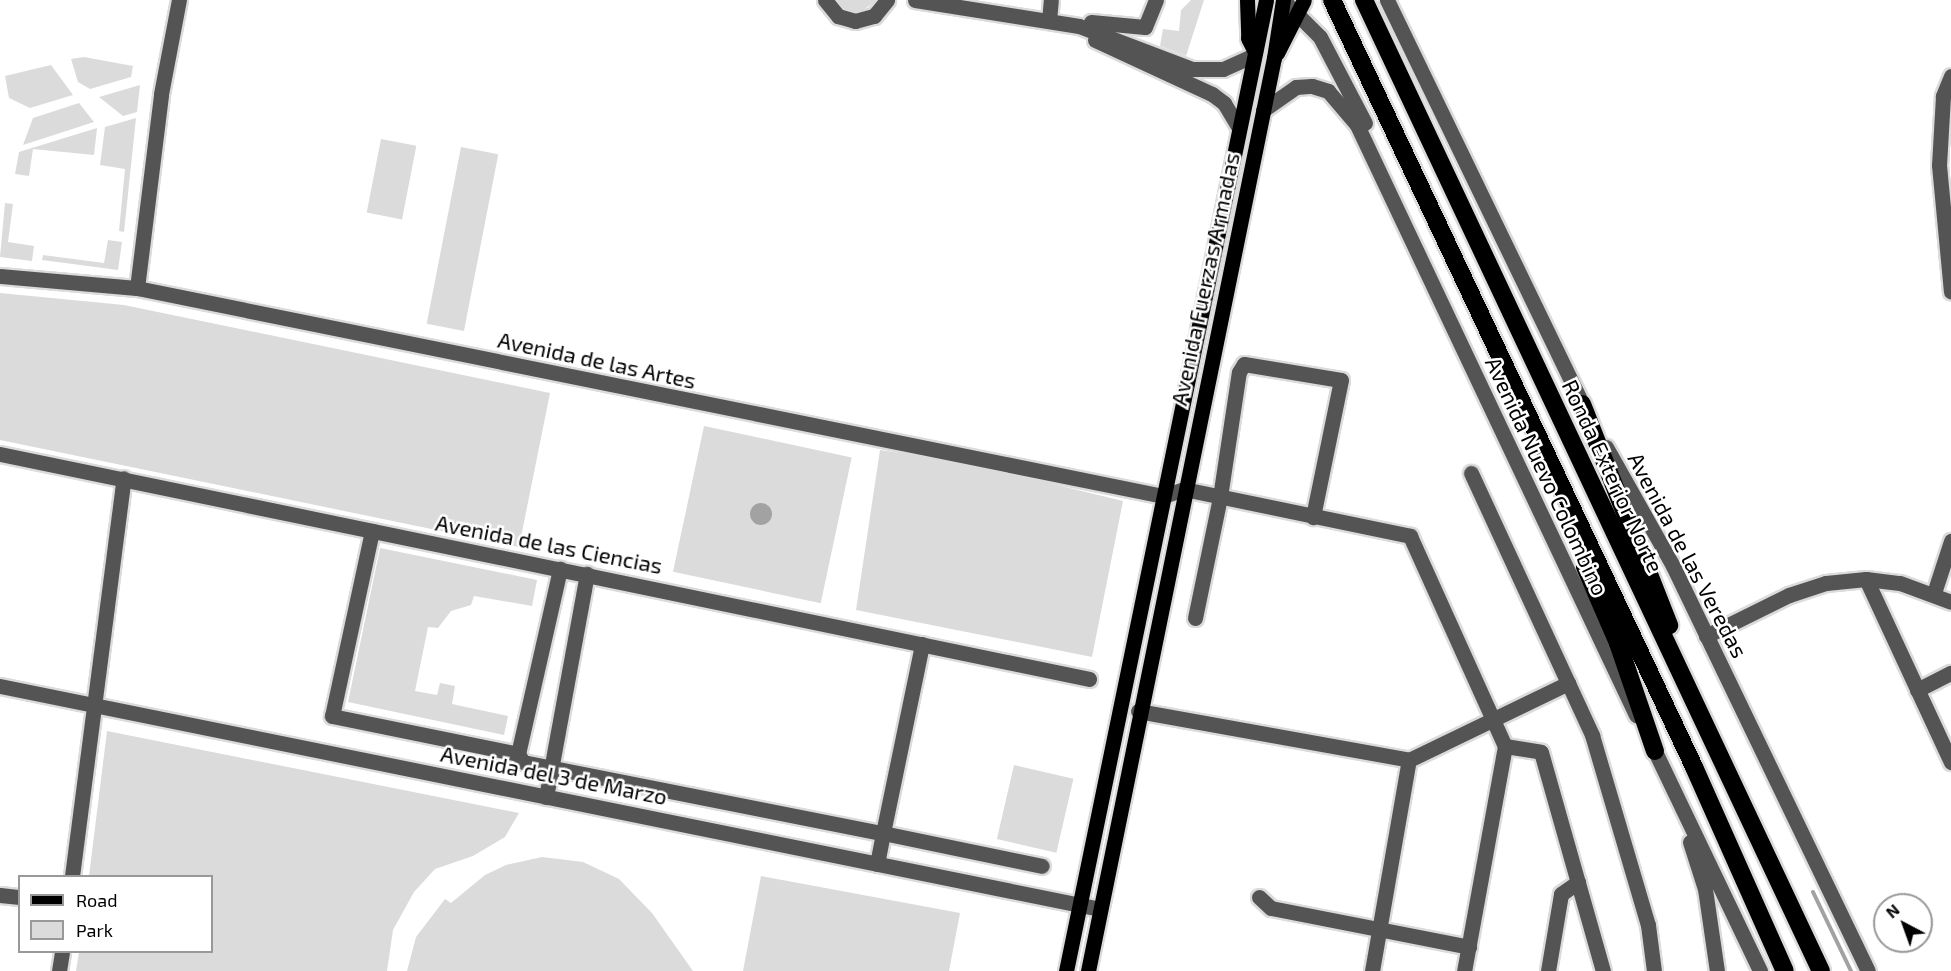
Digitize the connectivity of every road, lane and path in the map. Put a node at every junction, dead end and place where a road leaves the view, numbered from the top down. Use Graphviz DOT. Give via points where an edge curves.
graph roads {
  1 [pos="179,0"];
  2 [pos="825,0"];
  3 [pos="887,0"];
  4 [pos="915,0"];
  5 [pos="1051,0"];
  6 [pos="1156,0"];
  7 [pos="1247,0"];
  8 [pos="1266,0"];
  9 [pos="1282,0"];
  10 [pos="1332,0"];
  11 [pos="1364,0"];
  12 [pos="1387,0"];
  13 [pos="1301,6"];
  14 [pos="1049,21"];
  15 [pos="1072,26"];
  16 [pos="1255,53"];
  17 [pos="1274,57"];
  18 [pos="1951,76"];
  19 [pos="1263,110"];
  20 [pos="1239,128"];
  21 [pos="1378,167"];
  22 [pos="0,276"];
  23 [pos="137,288"];
  24 [pos="1951,291"];
  25 [pos="1582,404"];
  26 [pos="0,454"];
  27 [pos="1549,464"];
  28 [pos="1471,473"];
  29 [pos="124,478"];
  30 [pos="1184,489"];
  31 [pos="1163,496"];
  32 [pos="1220,497"];
  33 [pos="1313,518"];
  34 [pos="372,531"];
  35 [pos="1951,541"];
  36 [pos="1168,566"];
  37 [pos="560,569"];
  38 [pos="587,574"];
  39 [pos="1866,579"];
  40 [pos="1934,593"];
  41 [pos="1951,602"];
  42 [pos="1195,618"];
  43 [pos="1706,636"];
  44 [pos="922,644"];
  45 [pos="1676,668"];
  46 [pos="1951,673"];
  47 [pos="1089,679"];
  48 [pos="1568,683"];
  49 [pos="0,686"];
  50 [pos="1917,690"];
  51 [pos="93,705"];
  52 [pos="1119,707"];
  53 [pos="1138,711"];
  54 [pos="1495,720"];
  55 [pos="1505,746"];
  56 [pos="1655,751"];
  57 [pos="519,754"];
  58 [pos="1409,760"];
  59 [pos="1951,762"];
  60 [pos="552,767"];
  61 [pos="546,797"];
  62 [pos="1678,802"];
  63 [pos="883,833"];
  64 [pos="877,864"];
  65 [pos="1042,866"];
  66 [pos="72,875"];
  67 [pos="1578,882"];
  68 [pos="0,895"];
  69 [pos="18,897"];
  70 [pos="1259,897"];
  71 [pos="1080,905"];
  72 [pos="1100,909"];
  73 [pos="1380,930"];
  74 [pos="1469,947"];
  75 [pos="62,953"];
  76 [pos="59,971"];
  77 [pos="1066,971"];
  78 [pos="1088,971"];
  79 [pos="1372,971"];
  80 [pos="1464,971"];
  81 [pos="1548,971"];
  82 [pos="1603,971"];
  83 [pos="1654,971"];
  84 [pos="1717,971"];
  85 [pos="1760,971"];
  86 [pos="1785,971"];
  87 [pos="1821,971"];
  88 [pos="1868,971"];
  1 -- 23 [label="street" via="161,94"];
  2 -- 3 [label="street" via="838,16 855,21 873,16"];
  4 -- 14 [label="street"];
  5 -- 14 [label="street"];
  6 -- 15 [label="street" via="1145,27 1086,22"];
  7 -- 16 [label="main road" via="1248,38"];
  8 -- 16 [label="main road, Avenida Fuerzas Armadas"];
  9 -- 13 [label="street, Avenida Nuevo Colombino"];
  9 -- 17 [label="main road, Avenida Fuerzas Armadas"];
  10 -- 27 [label="highway"];
  11 -- 45 [label="highway, Ronda Exterior Norte"];
  12 -- 25 [label="street, Avenida de las Veredas"];
  13 -- 17 [label="main road"];
  13 -- 21 [label="street, Avenida Nuevo Colombino" via="1334,58 1374,141"];
  14 -- 15 [label="street"];
  15 -- 16 [label="street" via="1192,69 1223,69"];
  15 -- 20 [label="street" via="1212,94 1224,103"];
  16 -- 20 [label="main road, Avenida Fuerzas Armadas"];
  17 -- 19 [label="main road, Avenida Fuerzas Armadas"];
  18 -- 24 [label="street" via="1943,96 1939,165"];
  19 -- 21 [label="street, Avenida Nuevo Colombino" via="1296,87 1328,91 1357,125"];
  19 -- 30 [label="main road, Avenida Fuerzas Armadas"];
  20 -- 31 [label="main road, Avenida Fuerzas Armadas"];
  21 -- 56 [label="street, Avenida Nuevo Colombino" via="1614,673"];
  22 -- 23 [label="street, Avenida de las Artes"];
  23 -- 31 [label="street, Avenida de las Artes"];
  25 -- 43 [label="street, Avenida de las Veredas" via="1673,566"];
  25 -- 45 [label="highway" via="1669,625"];
  26 -- 29 [label="street, Avenida de las Ciencias"];
  27 -- 56 [label="highway"];
  27 -- 86 [label="highway" via="1694,767"];
  28 -- 48 [label="street"];
  29 -- 34 [label="street, Avenida de las Ciencias"];
  29 -- 51 [label="street"];
  30 -- 31 [label="street, Avenida de las Artes"];
  30 -- 32 [label="street"];
  30 -- 36 [label="main road, Avenida Fuerzas Armadas"];
  31 -- 36 [label="main road, Avenida Fuerzas Armadas" via="1171,509 1162,553"];
  31 -- 52 [label="main road, Avenida Fuerzas Armadas"];
  32 -- 33 [label="street"];
  32 -- 33 [label="street" via="1239,372 1244,364 1341,380"];
  32 -- 42 [label="street"];
  33 -- 54 [label="street" via="1410,536"];
  34 -- 37 [label="street, Avenida de las Ciencias"];
  34 -- 57 [label="street" via="332,716"];
  35 -- 40 [label="street"];
  36 -- 53 [label="main road, Avenida Fuerzas Armadas"];
  37 -- 38 [label="street, Avenida de las Ciencias"];
  37 -- 57 [label="street"];
  38 -- 44 [label="street, Avenida de las Ciencias"];
  38 -- 60 [label="street"];
  39 -- 40 [label="street"];
  39 -- 43 [label="street" via="1826,583 1789,595"];
  39 -- 50 [label="street"];
  40 -- 41 [label="street"];
  43 -- 88 [label="street, Avenida de las Veredas"];
  44 -- 47 [label="street, Avenida de las Ciencias"];
  44 -- 63 [label="street"];
  45 -- 87 [label="highway, Ronda Exterior Norte"];
  46 -- 50 [label="street"];
  48 -- 54 [label="street"];
  48 -- 83 [label="street" via="1592,735 1648,925"];
  49 -- 51 [label="street, Avenida del 3 de Marzo"];
  50 -- 59 [label="street"];
  51 -- 61 [label="street, Avenida del 3 de Marzo"];
  51 -- 66 [label="street"];
  52 -- 53 [label="main road"];
  52 -- 71 [label="main road, Avenida Fuerzas Armadas"];
  53 -- 58 [label="street"];
  53 -- 72 [label="main road, Avenida Fuerzas Armadas"];
  54 -- 55 [label="street"];
  54 -- 58 [label="street"];
  55 -- 67 [label="street" via="1541,752"];
  55 -- 74 [label="street"];
  56 -- 62 [label="street, Avenida Nuevo Colombino"];
  57 -- 60 [label="street" via="523,762"];
  58 -- 73 [label="street"];
  60 -- 61 [label="street"];
  60 -- 63 [label="street"];
  61 -- 64 [label="street, Avenida del 3 de Marzo"];
  62 -- 84 [label="street" via="1705,890"];
  62 -- 85 [label="street"];
  63 -- 64 [label="street"];
  63 -- 65 [label="street"];
  64 -- 71 [label="street, Avenida del 3 de Marzo"];
  67 -- 81 [label="street" via="1562,894"];
  67 -- 82 [label="street"];
  68 -- 69 [label="street"];
  70 -- 73 [label="street" via="1271,908"];
  71 -- 72 [label="street, Avenida del 3 de Marzo"];
  71 -- 77 [label="main road, Avenida Fuerzas Armadas"];
  72 -- 78 [label="main road, Avenida Fuerzas Armadas"];
  73 -- 74 [label="street"];
  73 -- 79 [label="street"];
  74 -- 80 [label="street"];
  75 -- 76 [label="street"];
}
